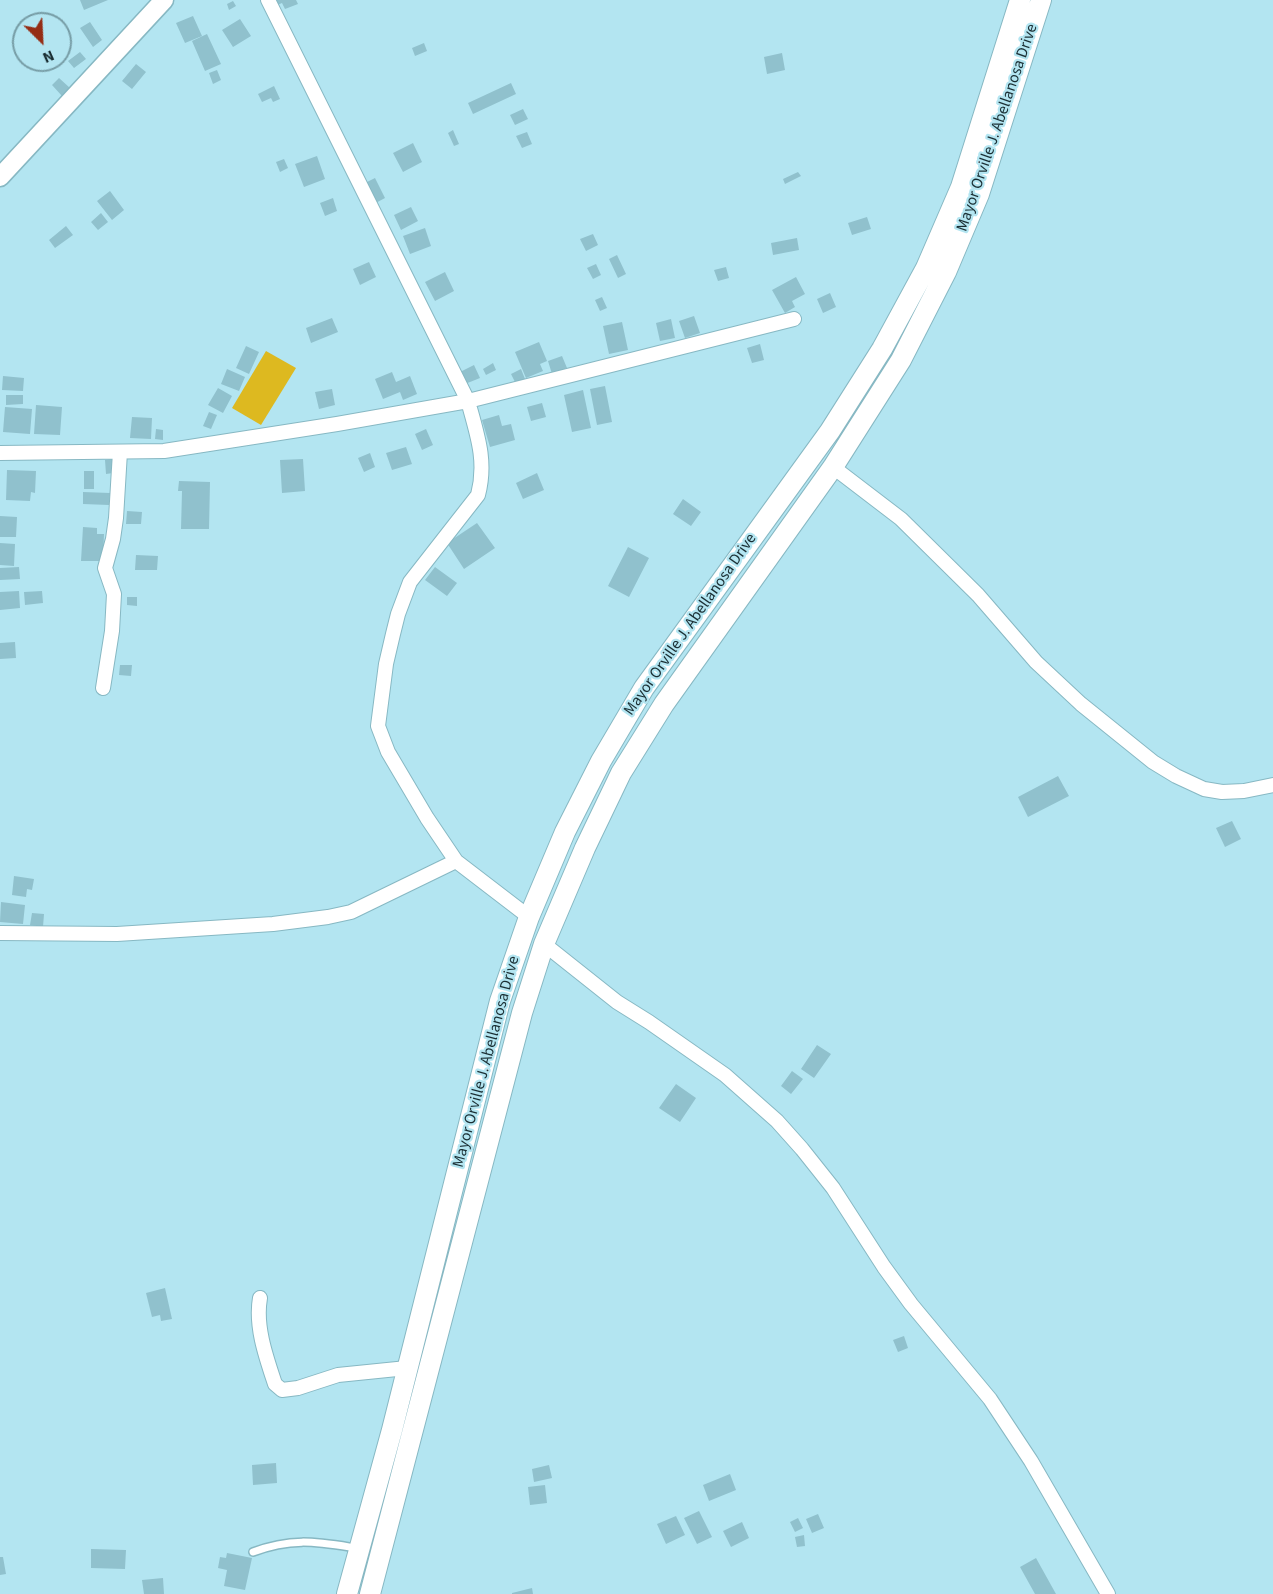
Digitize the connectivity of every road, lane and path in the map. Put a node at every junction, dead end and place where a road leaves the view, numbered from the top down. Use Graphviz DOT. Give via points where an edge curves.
graph roads {
  1 [pos="164,0"];
  2 [pos="268,0"];
  3 [pos="1020,0"];
  4 [pos="1041,0"];
  5 [pos="0,177"];
  6 [pos="794,319"];
  7 [pos="468,401"];
  8 [pos="120,452"];
  9 [pos="0,453"];
  10 [pos="833,467"];
  11 [pos="103,688"];
  12 [pos="644,688"];
  13 [pos="664,704"];
  14 [pos="1273,785"];
  15 [pos="456,861"];
  16 [pos="529,917"];
  17 [pos="0,933"];
  18 [pos="544,944"];
  19 [pos="469,1127"];
  20 [pos="492,1132"];
  21 [pos="260,1298"];
  22 [pos="407,1368"];
  23 [pos="359,1549"];
  24 [pos="253,1552"];
  25 [pos="347,1594"];
  26 [pos="370,1594"];
  27 [pos="1108,1594"];
  1 -- 5 [label="street"];
  2 -- 7 [label="street"];
  3 -- 12 [label="main road, Mayor Orville J. Abellanosa Drive" via="961,187 926,268 882,350 830,431"];
  4 -- 10 [label="main road, Mayor Orville J. Abellanosa Drive" via="979,194 946,272 901,360"];
  6 -- 7 [label="street"];
  7 -- 8 [label="street" via="164,451"];
  7 -- 15 [label="street" via="481,448 482,480 478,495 410,582 386,664 378,726 398,770"];
  8 -- 9 [label="street"];
  8 -- 11 [label="street" via="116,518 105,568 114,594"];
  10 -- 13 [label="main road, Mayor Orville J. Abellanosa Drive"];
  10 -- 14 [label="street" via="901,519 978,595 1036,662 1153,762 1204,789 1244,791"];
  12 -- 13 [label="main road"];
  12 -- 16 [label="main road, Mayor Orville J. Abellanosa Drive" via="585,792"];
  13 -- 18 [label="main road, Mayor Orville J. Abellanosa Drive" via="621,773"];
  15 -- 16 [label="street"];
  15 -- 17 [label="street" via="351,912 328,917 117,934"];
  16 -- 19 [label="main road, Mayor Orville J. Abellanosa Drive" via="500,1001"];
  18 -- 20 [label="main road, Mayor Orville J. Abellanosa Drive"];
  18 -- 27 [label="street" via="618,1002 725,1075 802,1149 911,1304 996,1408"];
  19 -- 20 [label="main road"];
  19 -- 22 [label="main road, Mayor Orville J. Abellanosa Drive"];
  20 -- 26 [label="main road, Mayor Orville J. Abellanosa Drive"];
  21 -- 22 [label="street" via="260,1326 275,1384 282,1390 338,1375"];
  22 -- 23 [label="main road, Mayor Orville J. Abellanosa Drive"];
  23 -- 24 [label="lane" via="320,1542 285,1542"];
  23 -- 25 [label="main road, Mayor Orville J. Abellanosa Drive"];
}
